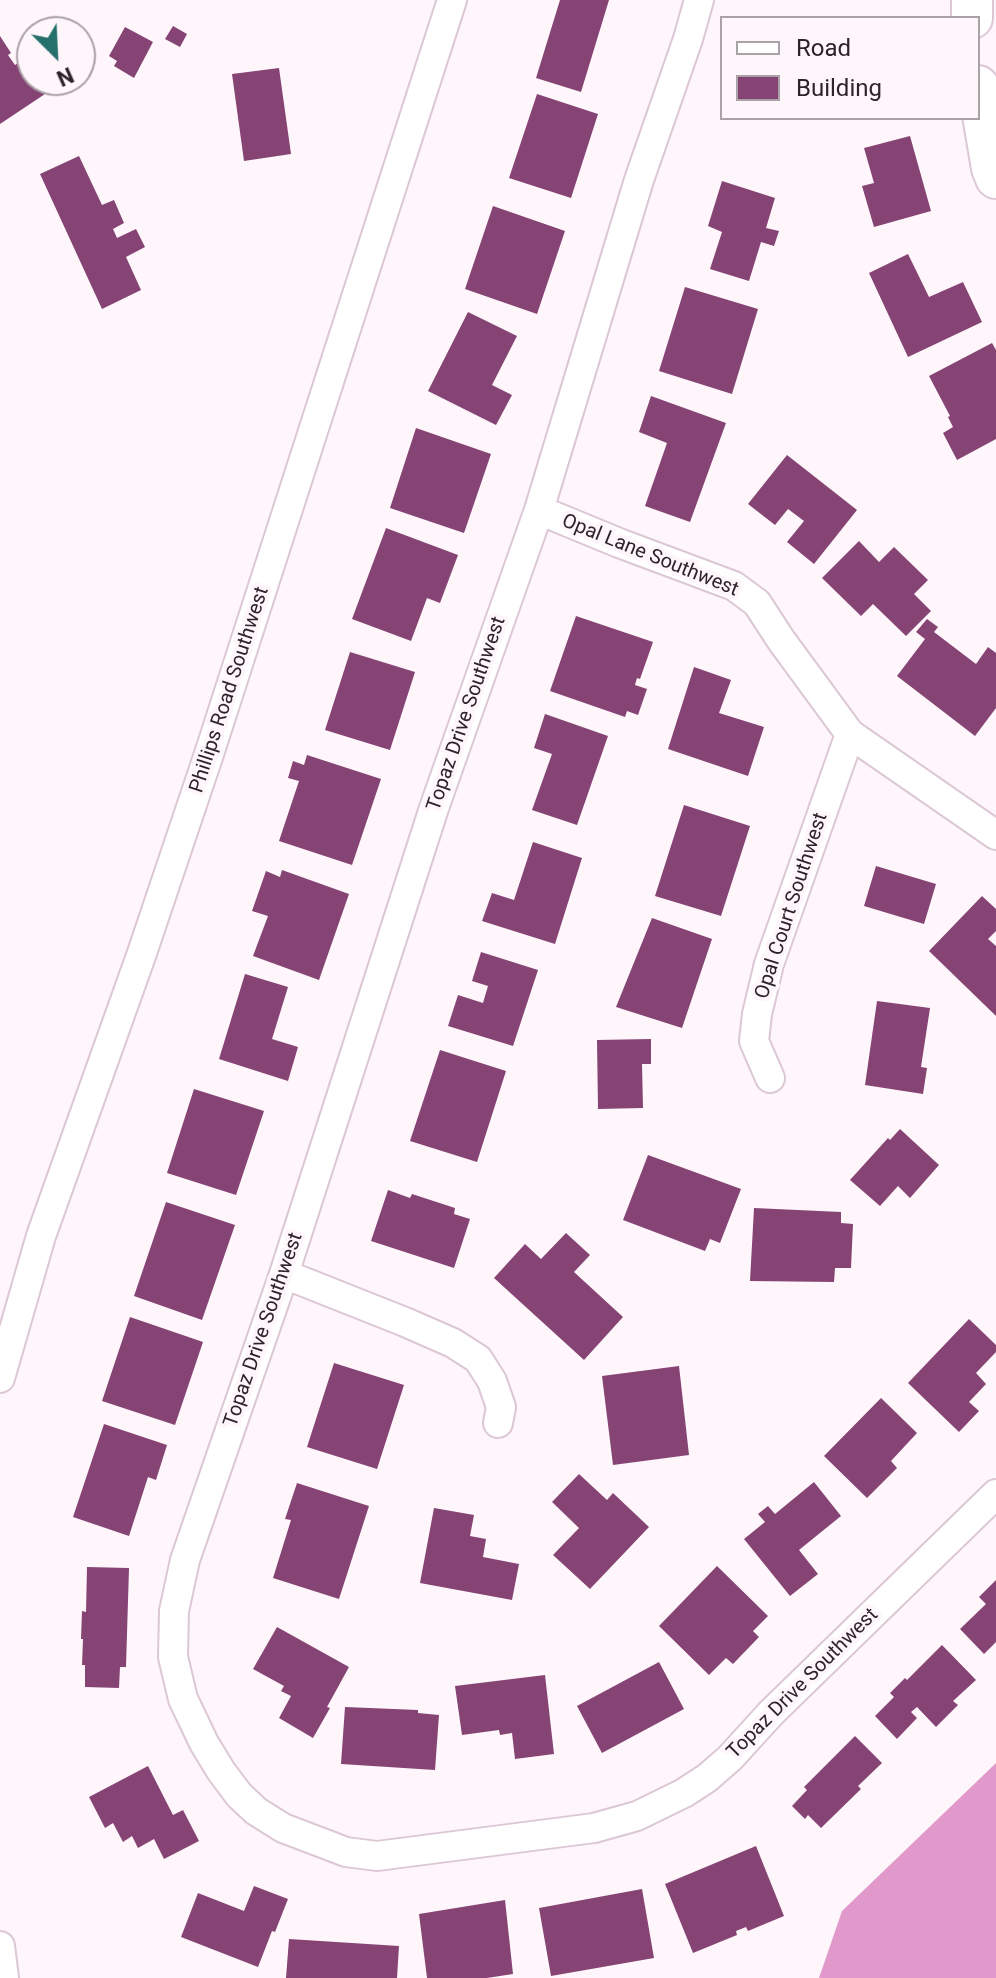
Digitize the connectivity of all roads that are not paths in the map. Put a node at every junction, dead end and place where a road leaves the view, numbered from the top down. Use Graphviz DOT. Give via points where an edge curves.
graph roads {
  1 [pos="452,0"];
  2 [pos="699,0"];
  3 [pos="980,98"];
  4 [pos="996,178"];
  5 [pos="539,510"];
  6 [pos="850,734"];
  7 [pos="996,835"];
  8 [pos="770,1078"];
  9 [pos="284,1274"];
  10 [pos="0,1378"];
  11 [pos="498,1423"];
  12 [pos="996,1494"];
  13 [pos="0,1946"];
  14 [pos="4,1978"];
  1 -- 10 [label="street, Phillips Road Southwest" via="209,754 41,1236"];
  2 -- 5 [label="street, Topaz Drive Southwest"];
  3 -- 4 [label="street"];
  5 -- 6 [label="street, Opal Lane Southwest" via="734,586 757,603"];
  5 -- 9 [label="street, Topaz Drive Southwest" via="434,808"];
  6 -- 7 [label="street, Opal Lane Southwest"];
  6 -- 8 [label="street, Opal Court Southwest" via="769,964 757,1014 754,1041"];
  9 -- 11 [label="street" via="453,1343 478,1359 501,1407"];
  9 -- 12 [label="street, Topaz Drive Southwest" via="185,1560 174,1611 173,1657 188,1710 239,1795 283,1828 346,1852 413,1853 594,1828 637,1816 684,1793 730,1758"];
  13 -- 14 [label="street"];
}
